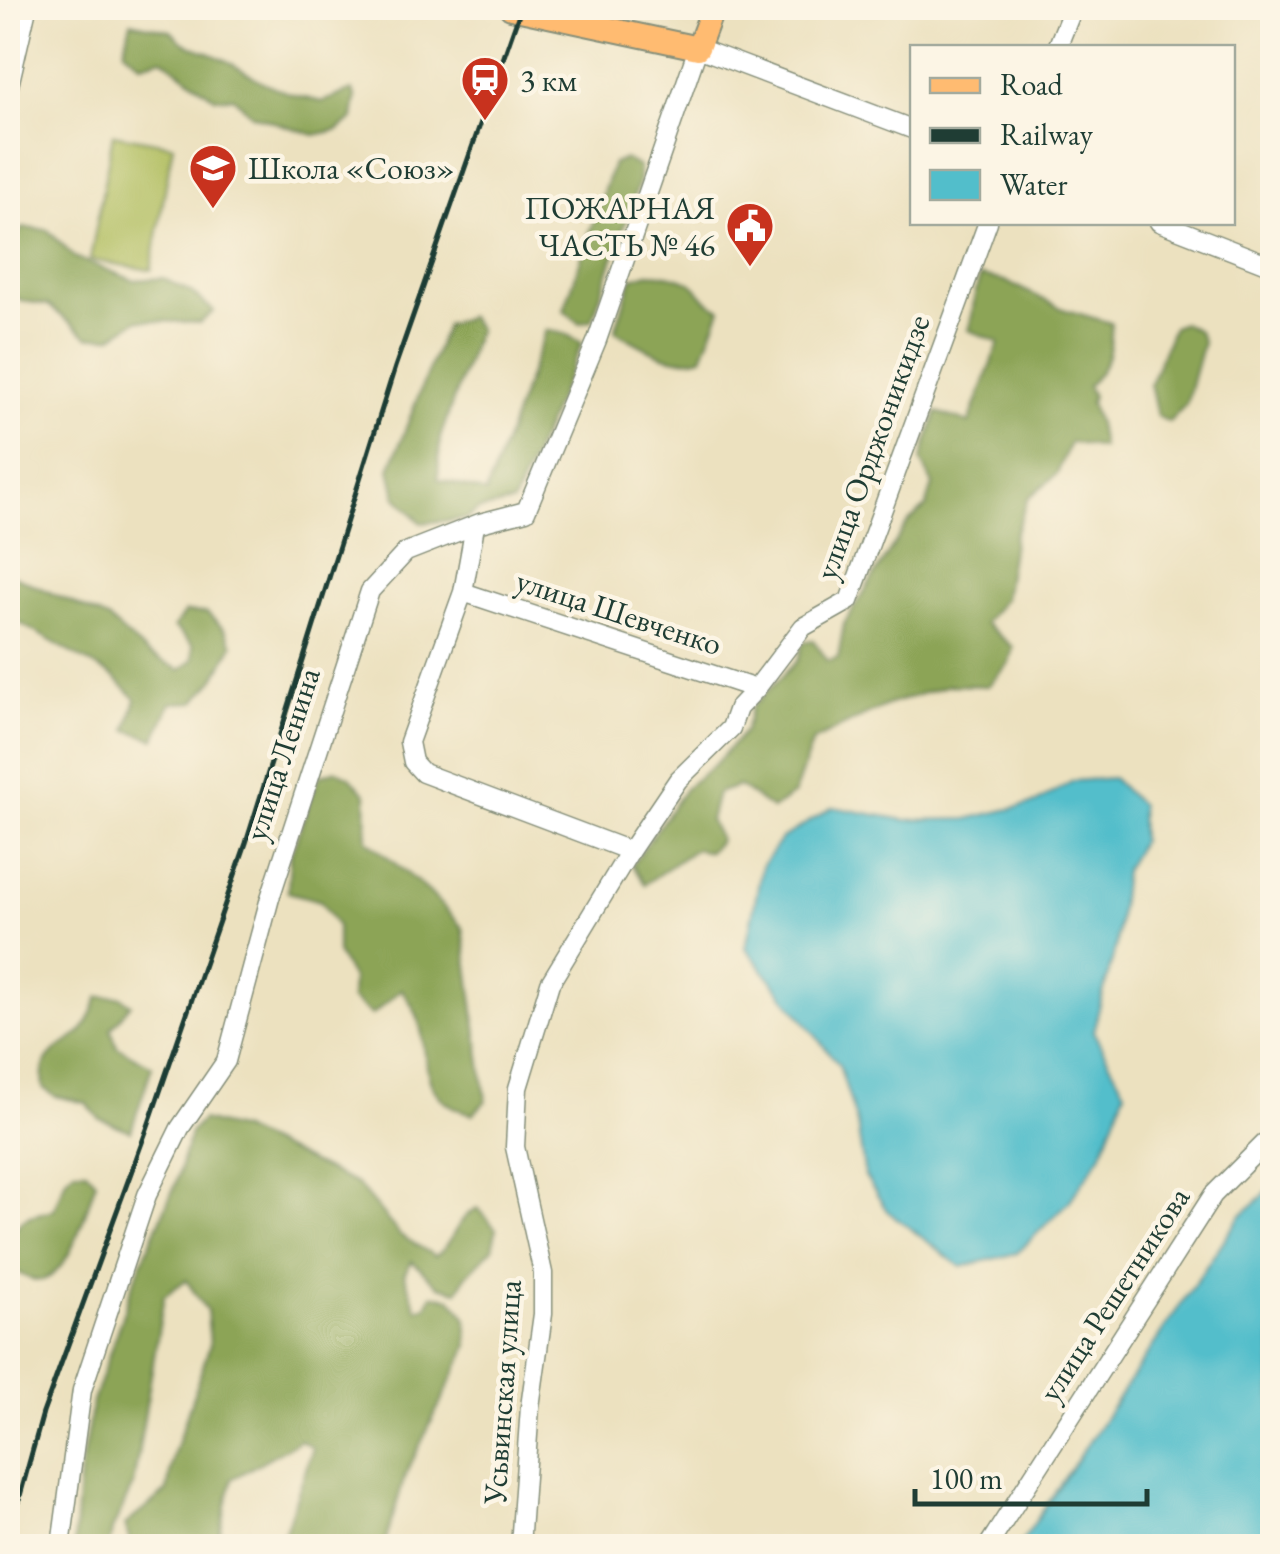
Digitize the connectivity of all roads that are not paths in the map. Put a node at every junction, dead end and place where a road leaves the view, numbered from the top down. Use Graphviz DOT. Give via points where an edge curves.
graph roads {
  1 [pos="28,8"];
  2 [pos="510,8"];
  3 [pos="712,8"];
  4 [pos="1073,8"];
  5 [pos="1058,45"];
  6 [pos="698,48"];
  7 [pos="8,90"];
  8 [pos="910,128"];
  9 [pos="987,225"];
  10 [pos="1166,225"];
  11 [pos="1272,266"];
  12 [pos="475,526"];
  13 [pos="464,592"];
  14 [pos="756,689"];
  15 [pos="630,851"];
  16 [pos="1272,1136"];
  17 [pos="61,1546"];
  18 [pos="520,1546"];
  19 [pos="988,1546"];
  1 -- 7 [label="street"];
  2 -- 6 [label="main road"];
  3 -- 6 [label="main road, улица Ленина"];
  4 -- 5 [label="street"];
  6 -- 8 [label="street"];
  6 -- 12 [label="street, улица Ленина" via="597,340 526,511"];
  9 -- 14 [label="street, улица Орджоникидзе" via="849,601 803,627"];
  10 -- 11 [label="street"];
  12 -- 13 [label="street"];
  12 -- 17 [label="street, улица Ленина" via="406,552 370,591 270,898 226,1061 180,1128 147,1195 82,1390"];
  13 -- 14 [label="street, улица Шевченко"];
  13 -- 15 [label="street" via="409,742 413,762 422,773"];
  14 -- 15 [label="street, улица Орджоникидзе" via="731,728 678,780"];
  15 -- 18 [label="street, Усьвинская улица" via="550,982 518,1088 515,1147 543,1286"];
  16 -- 19 [label="street, улица Решетникова" via="1213,1195"];
}
